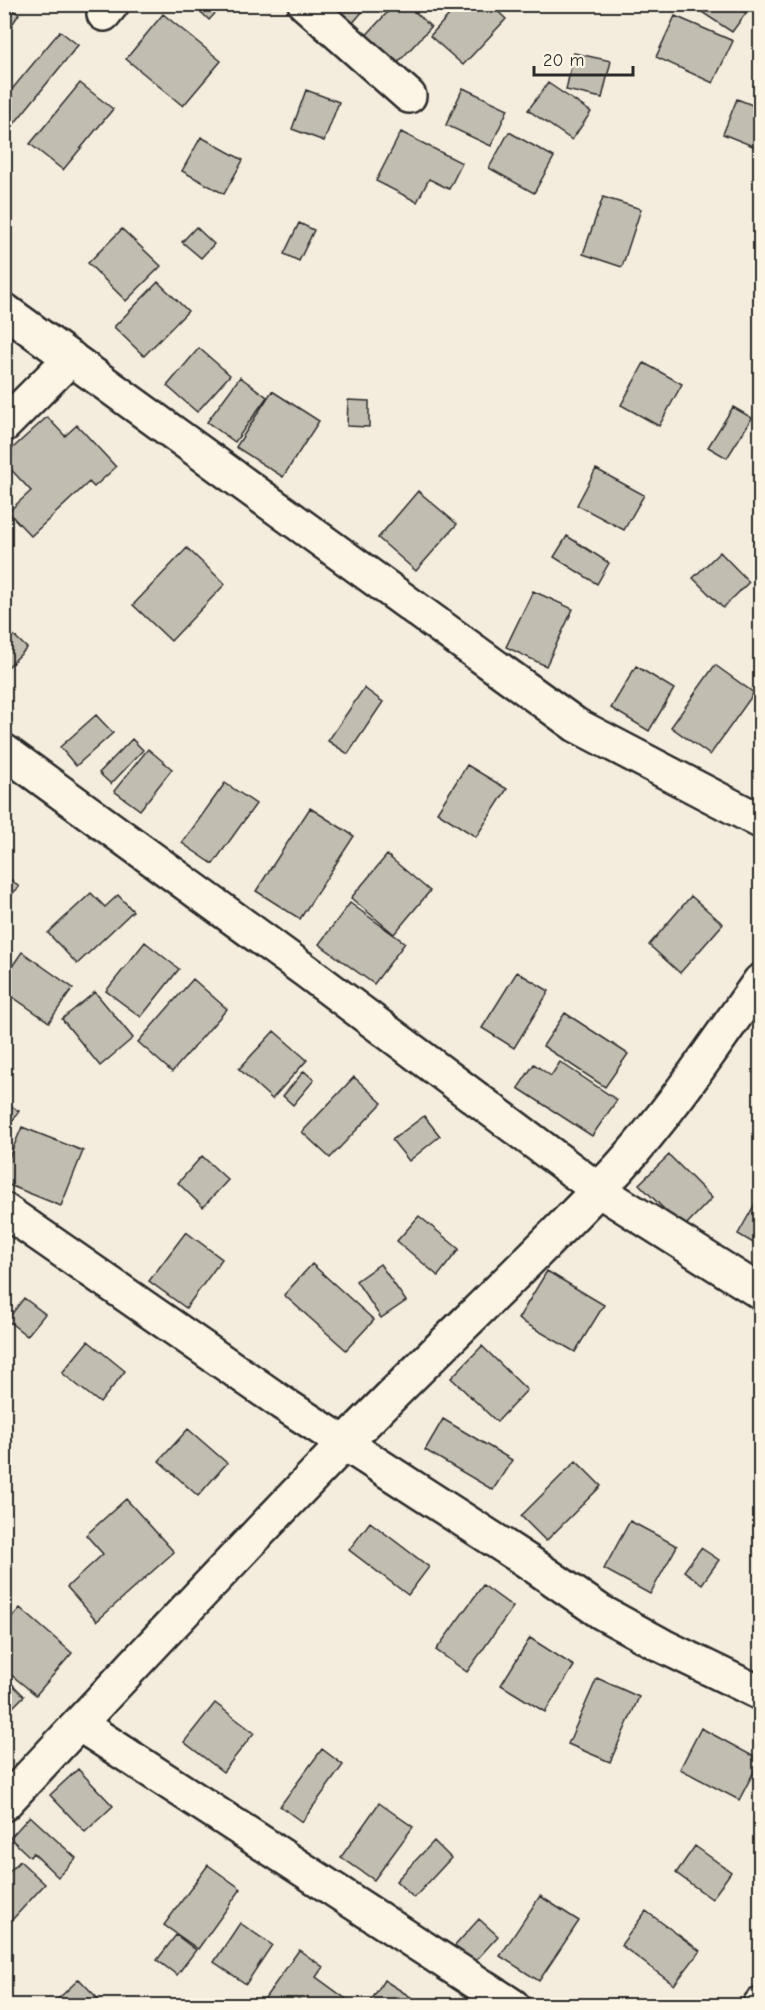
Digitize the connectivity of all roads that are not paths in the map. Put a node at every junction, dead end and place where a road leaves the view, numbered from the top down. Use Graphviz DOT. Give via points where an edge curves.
graph roads {
  1 [pos="305,4"];
  2 [pos="409,96"];
  3 [pos="4,310"];
  4 [pos="71,358"];
  5 [pos="4,425"];
  6 [pos="4,751"];
  7 [pos="760,821"];
  8 [pos="760,981"];
  9 [pos="597,1189"];
  10 [pos="4,1210"];
  11 [pos="760,1292"];
  12 [pos="344,1443"];
  13 [pos="760,1693"];
  14 [pos="79,1724"];
  15 [pos="4,1804"];
  16 [pos="513,2006"];
  1 -- 2 [label="street"];
  3 -- 4 [label="street"];
  4 -- 5 [label="street"];
  4 -- 7 [label="street" via="576,725"];
  6 -- 9 [label="street"];
  8 -- 9 [label="street" via="647,1136"];
  9 -- 11 [label="street"];
  9 -- 12 [label="street"];
  10 -- 12 [label="street"];
  12 -- 13 [label="street" via="601,1612"];
  12 -- 14 [label="street"];
  14 -- 15 [label="street"];
  14 -- 16 [label="street"];
}
